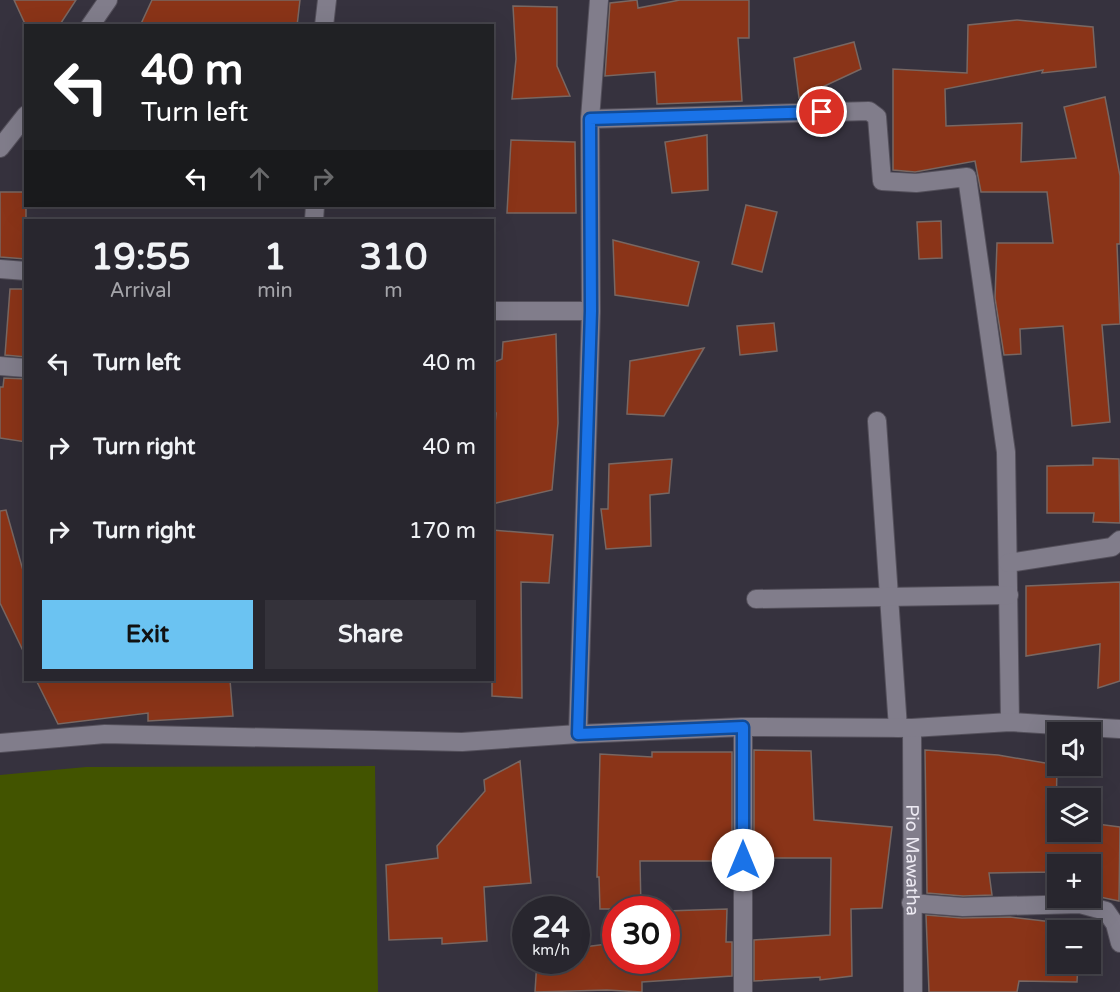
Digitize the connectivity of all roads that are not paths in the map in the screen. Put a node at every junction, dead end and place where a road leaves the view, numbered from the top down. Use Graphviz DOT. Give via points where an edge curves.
graph roads {
  1 [pos="108,0"];
  2 [pos="327,0"];
  3 [pos="599,0"];
  4 [pos="91,24"];
  5 [pos="324,24"];
  6 [pos="24,118"];
  7 [pos="590,119"];
  8 [pos="0,148"];
  9 [pos="0,269"];
  10 [pos="24,271"];
  11 [pos="494,311"];
  12 [pos="591,311"];
  13 [pos="0,366"];
  14 [pos="24,368"];
  15 [pos="877,421"];
  16 [pos="1120,540"];
  17 [pos="1008,563"];
  18 [pos="1009,595"];
  19 [pos="889,597"];
  20 [pos="756,599"];
  21 [pos="1011,722"];
  22 [pos="743,727"];
  23 [pos="905,728"];
  24 [pos="1120,729"];
  25 [pos="578,734"];
  26 [pos="0,742"];
  27 [pos="911,903"];
  28 [pos="1120,943"];
  29 [pos="743,992"];
  30 [pos="913,992"];
  1 -- 4 [label="street"];
  2 -- 5 [label="street"];
  3 -- 7 [label="street"];
  6 -- 8 [label="street"];
  7 -- 12 [label="street"];
  7 -- 17 [label="street" via="869,111 877,117 882,181 916,183 967,177 1006,452"];
  9 -- 10 [label="street"];
  11 -- 12 [label="street"];
  12 -- 25 [label="street"];
  13 -- 14 [label="street"];
  15 -- 19 [label="street, Pio Mawatha"];
  16 -- 17 [label="street" via="1112,547"];
  17 -- 18 [label="street"];
  18 -- 19 [label="street"];
  18 -- 21 [label="street"];
  19 -- 20 [label="street"];
  19 -- 23 [label="street, Pio Mawatha"];
  21 -- 23 [label="street"];
  21 -- 24 [label="street"];
  22 -- 23 [label="street"];
  22 -- 25 [label="street"];
  22 -- 29 [label="street"];
  23 -- 27 [label="street, Pio Mawatha"];
  25 -- 26 [label="street" via="462,742 105,734"];
  27 -- 28 [label="street" via="963,907 1080,904 1106,911 1115,924"];
  27 -- 30 [label="street, Pio Mawatha"];
}
